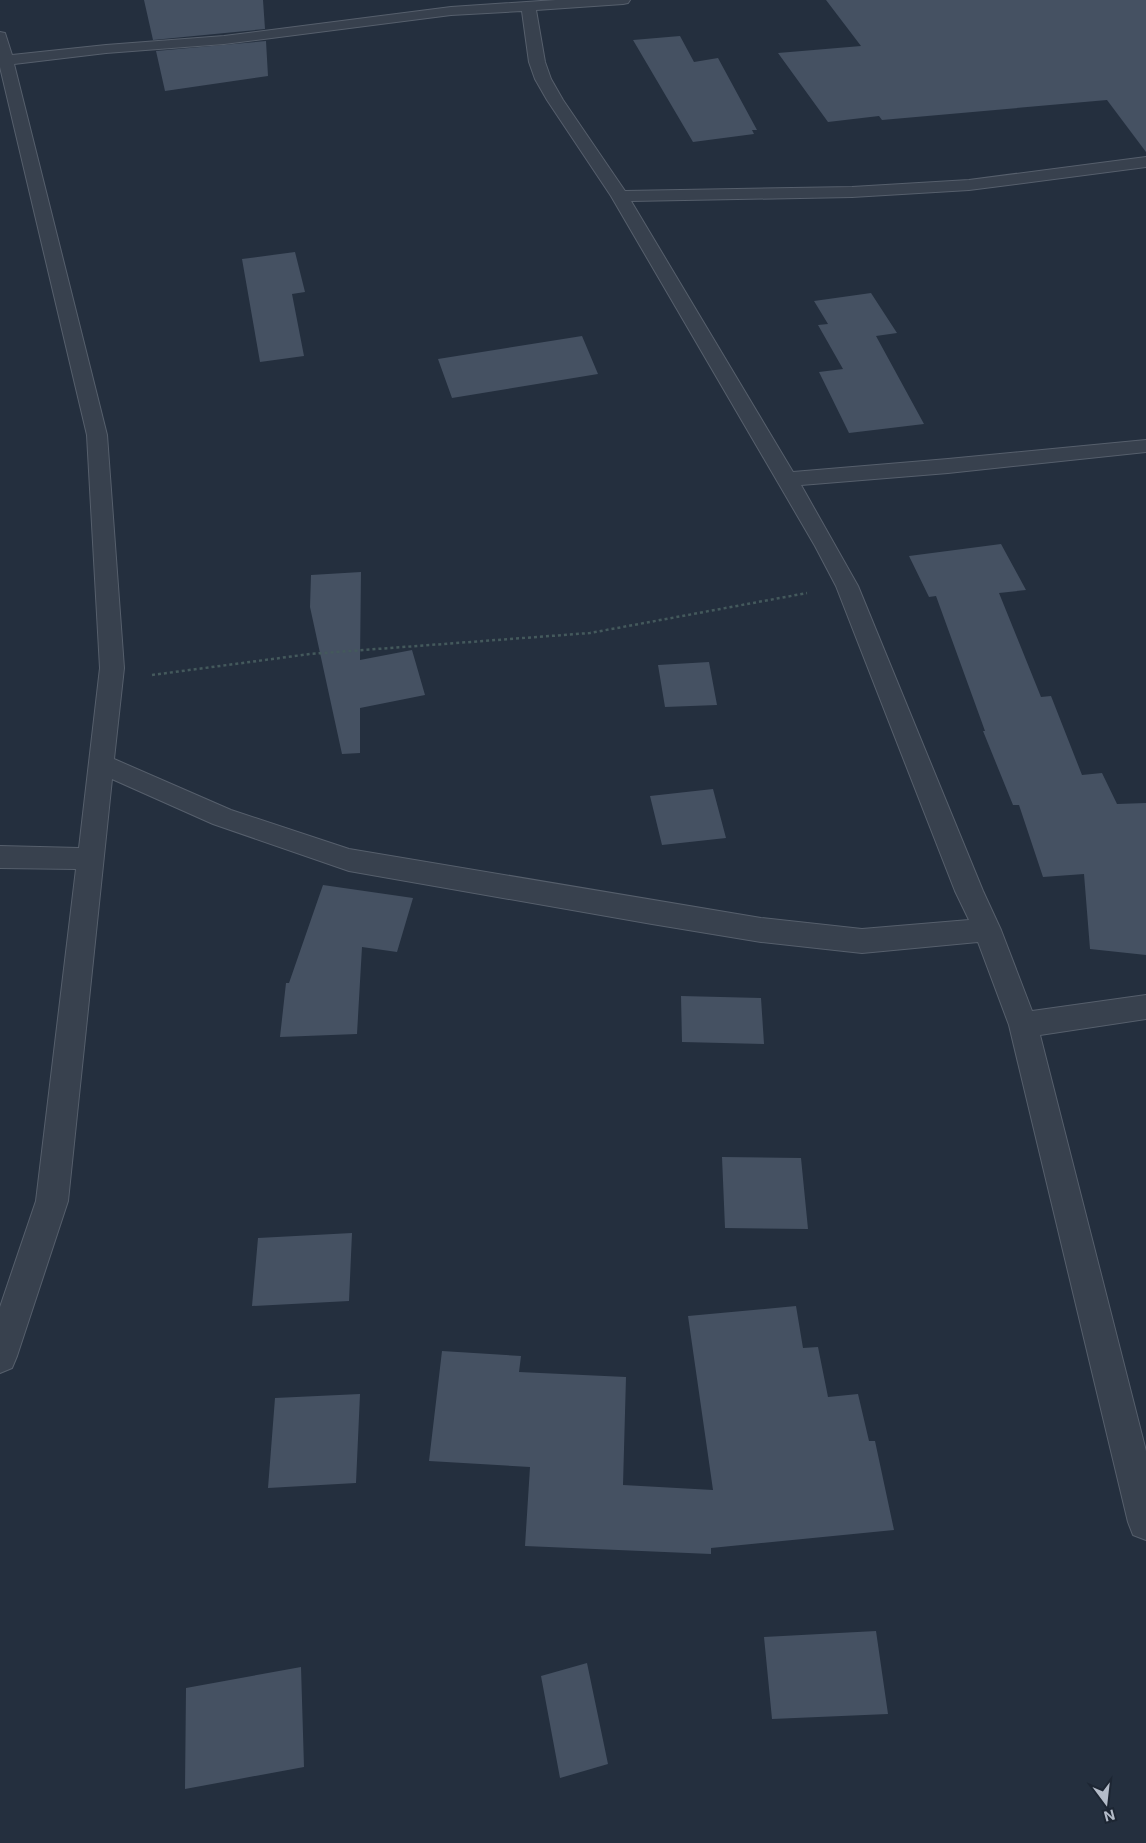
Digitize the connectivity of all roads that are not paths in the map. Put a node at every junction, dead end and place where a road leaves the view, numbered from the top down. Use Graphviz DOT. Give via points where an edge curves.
graph roads {
  1 [pos="623,0"];
  2 [pos="528,6"];
  3 [pos="0,36"];
  4 [pos="3,60"];
  5 [pos="1146,162"];
  6 [pos="620,196"];
  7 [pos="1146,446"];
  8 [pos="787,479"];
  9 [pos="102,764"];
  10 [pos="0,857"];
  11 [pos="91,859"];
  12 [pos="987,930"];
  13 [pos="1146,1008"];
  14 [pos="1023,1025"];
  15 [pos="0,1356"];
  16 [pos="1146,1522"];
  1 -- 2 [label="street"];
  2 -- 4 [label="street" via="451,11 224,40"];
  2 -- 6 [label="street" via="543,80"];
  3 -- 4 [label="street"];
  4 -- 9 [label="street" via="97,435 112,668"];
  5 -- 6 [label="street" via="969,185 852,192"];
  6 -- 8 [label="street"];
  7 -- 8 [label="street"];
  8 -- 12 [label="street" via="847,586 968,892"];
  9 -- 11 [label="street"];
  9 -- 12 [label="street" via="222,816 349,860 652,913 807,935 862,941"];
  10 -- 11 [label="street"];
  11 -- 15 [label="street" via="52,1201"];
  12 -- 14 [label="street"];
  13 -- 14 [label="street"];
  14 -- 16 [label="street"];
}
